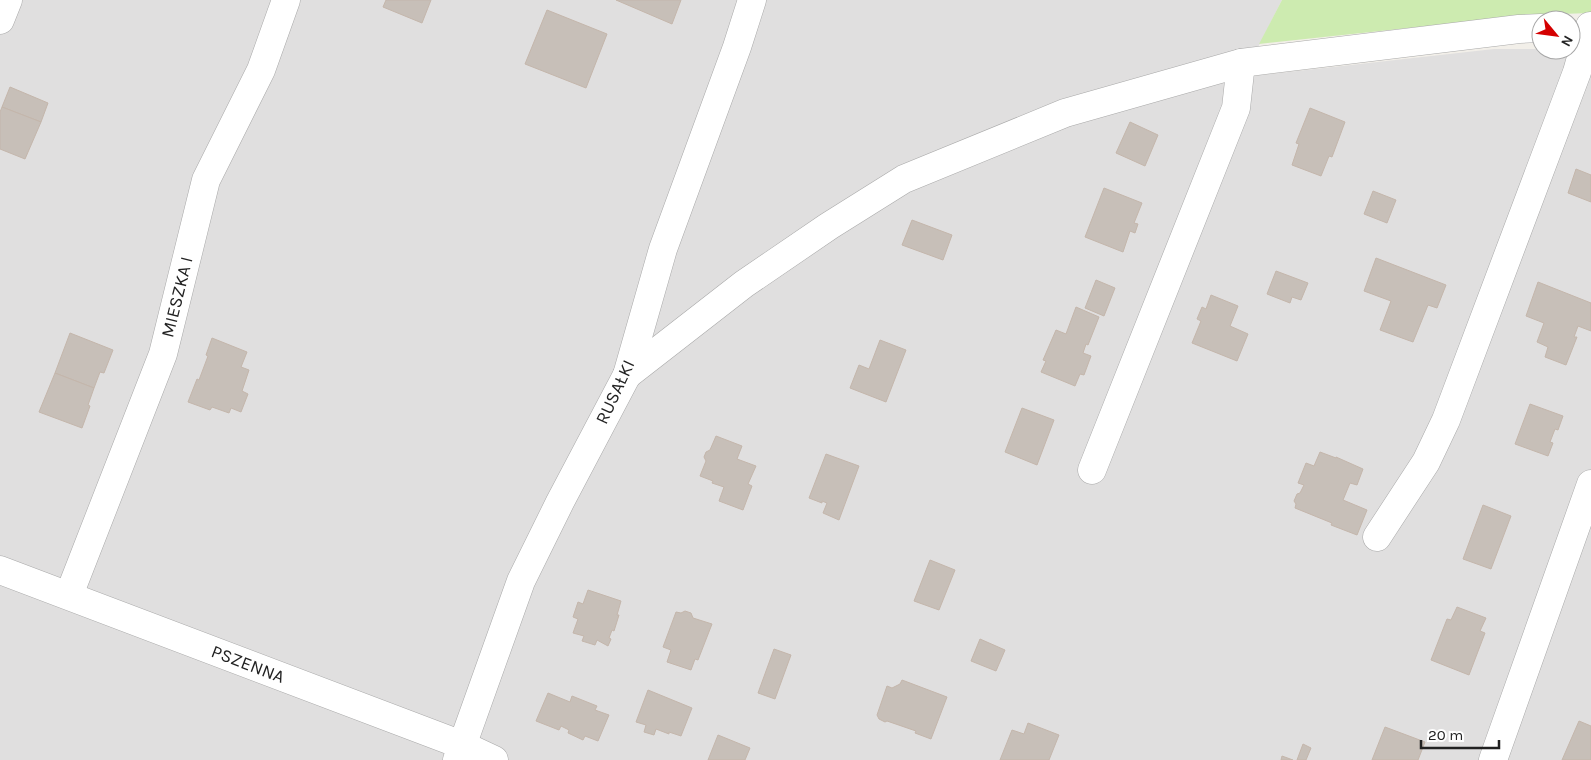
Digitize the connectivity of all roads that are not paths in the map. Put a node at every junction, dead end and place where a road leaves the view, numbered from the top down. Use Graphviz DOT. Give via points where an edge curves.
graph roads {
  1 [pos="8,0"];
  2 [pos="286,0"];
  3 [pos="752,0"];
  4 [pos="0,20"];
  5 [pos="1584,26"];
  6 [pos="1531,28"];
  7 [pos="1241,63"];
  8 [pos="627,375"];
  9 [pos="1092,470"];
  10 [pos="1591,484"];
  11 [pos="1377,537"];
  12 [pos="0,570"];
  13 [pos="69,595"];
  14 [pos="459,753"];
  15 [pos="494,760"];
  16 [pos="1493,760"];
  1 -- 4 [label="street"];
  2 -- 13 [label="street, MIESZKA I" via="261,70 206,180 163,354"];
  3 -- 8 [label="street, RUSAŁKI" via="663,249"];
  5 -- 11 [label="street" via="1577,72 1446,420 1426,462"];
  6 -- 7 [label="street"];
  7 -- 8 [label="street" via="1065,113 904,179 744,284"];
  7 -- 9 [label="street" via="1236,108"];
  8 -- 14 [label="street, RUSAŁKI" via="521,581"];
  10 -- 16 [label="street"];
  12 -- 13 [label="street, PSZENNA"];
  13 -- 14 [label="street, PSZENNA"];
  14 -- 15 [label="street, PSZENNA"];
}
